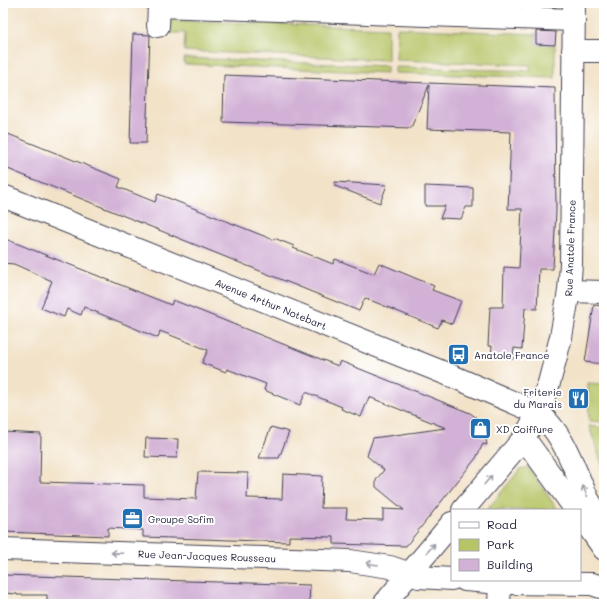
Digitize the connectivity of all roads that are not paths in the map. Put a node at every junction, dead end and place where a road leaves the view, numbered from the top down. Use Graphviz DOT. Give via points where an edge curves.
graph roads {
  1 [pos="574,12"];
  2 [pos="158,26"];
  3 [pos="573,51"];
  4 [pos="604,51"];
  5 [pos="3,196"];
  6 [pos="569,291"];
  7 [pos="604,292"];
  8 [pos="538,413"];
  9 [pos="524,438"];
  10 [pos="464,509"];
  11 [pos="575,509"];
  12 [pos="581,516"];
  13 [pos="451,524"];
  14 [pos="604,525"];
  15 [pos="3,549"];
  16 [pos="604,549"];
  17 [pos="410,574"];
  18 [pos="451,579"];
  19 [pos="468,581"];
  20 [pos="600,584"];
  21 [pos="499,593"];
  22 [pos="384,604"];
  1 -- 2 [label="street" via="159,6"];
  1 -- 3 [label="street, Rue Anatole France"];
  3 -- 4 [label="street"];
  3 -- 6 [label="street, Rue Anatole France"];
  5 -- 8 [label="street, Avenue Arthur Notebart"];
  6 -- 7 [label="street"];
  6 -- 8 [label="street, Rue Anatole France" via="550,383"];
  8 -- 9 [label="street, Rue Anatole France"];
  14 -- 8 [label="street, one-way" via="588,499 557,434"];
  10 -- 9 [label="street, Rue Anatole France, one-way"];
  9 -- 11 [label="street"];
  12 -- 16 [label="street"];
  17 -- 13 [label="street, one-way"];
  17 -- 15 [label="street, Rue Jean-Jacques Rousseau, one-way" via="390,567 350,561"];
  17 -- 18 [label="street, Rue Jean-Jacques Rousseau"];
  17 -- 22 [label="street"];
  19 -- 21 [label="street"];
  20 -- 21 [label="street"];
}
